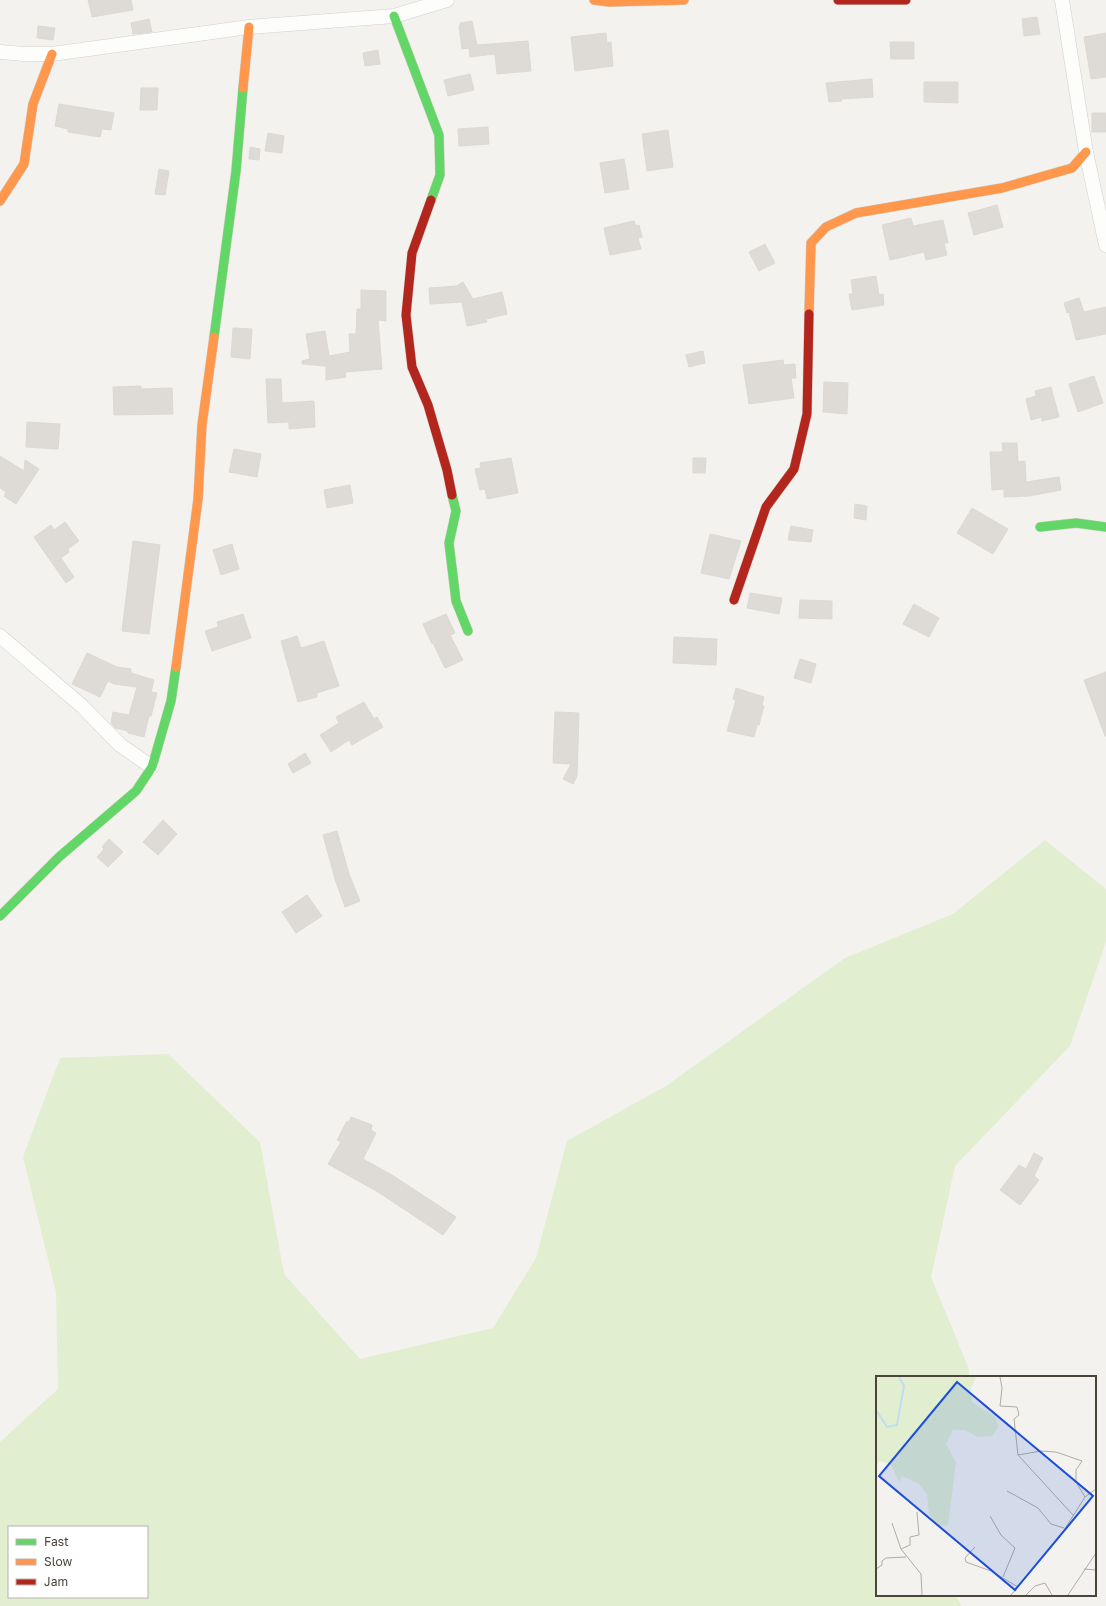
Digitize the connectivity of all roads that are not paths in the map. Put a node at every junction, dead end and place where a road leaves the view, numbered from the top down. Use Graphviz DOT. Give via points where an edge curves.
graph roads {
  1 [pos="447,0"];
  2 [pos="594,0"];
  3 [pos="684,0"];
  4 [pos="838,0"];
  5 [pos="906,0"];
  6 [pos="1062,0"];
  7 [pos="394,16"];
  8 [pos="249,26"];
  9 [pos="0,52"];
  10 [pos="52,54"];
  11 [pos="1086,152"];
  12 [pos="0,202"];
  13 [pos="1106,245"];
  14 [pos="1040,527"];
  15 [pos="1106,527"];
  16 [pos="734,600"];
  17 [pos="468,631"];
  18 [pos="0,636"];
  19 [pos="152,767"];
  20 [pos="0,916"];
  1 -- 7 [label="street"];
  2 -- 3 [label="street"];
  4 -- 5 [label="street"];
  6 -- 11 [label="street"];
  7 -- 8 [label="street"];
  7 -- 17 [label="street" via="440,135 440,175 412,253 406,315 412,367 428,405 456,511 449,543 456,601"];
  8 -- 10 [label="street"];
  8 -- 19 [label="street" via="236,171 202,425 198,499 170,701"];
  9 -- 10 [label="street"];
  10 -- 12 [label="street" via="33,104 24,164"];
  11 -- 13 [label="street"];
  11 -- 16 [label="street" via="1072,168 1002,188 856,213 826,227 811,243 807,414 794,469 766,507"];
  14 -- 15 [label="street" via="1076,523"];
  18 -- 19 [label="street" via="83,707 120,745"];
  19 -- 20 [label="street" via="136,791 59,857"];
}
